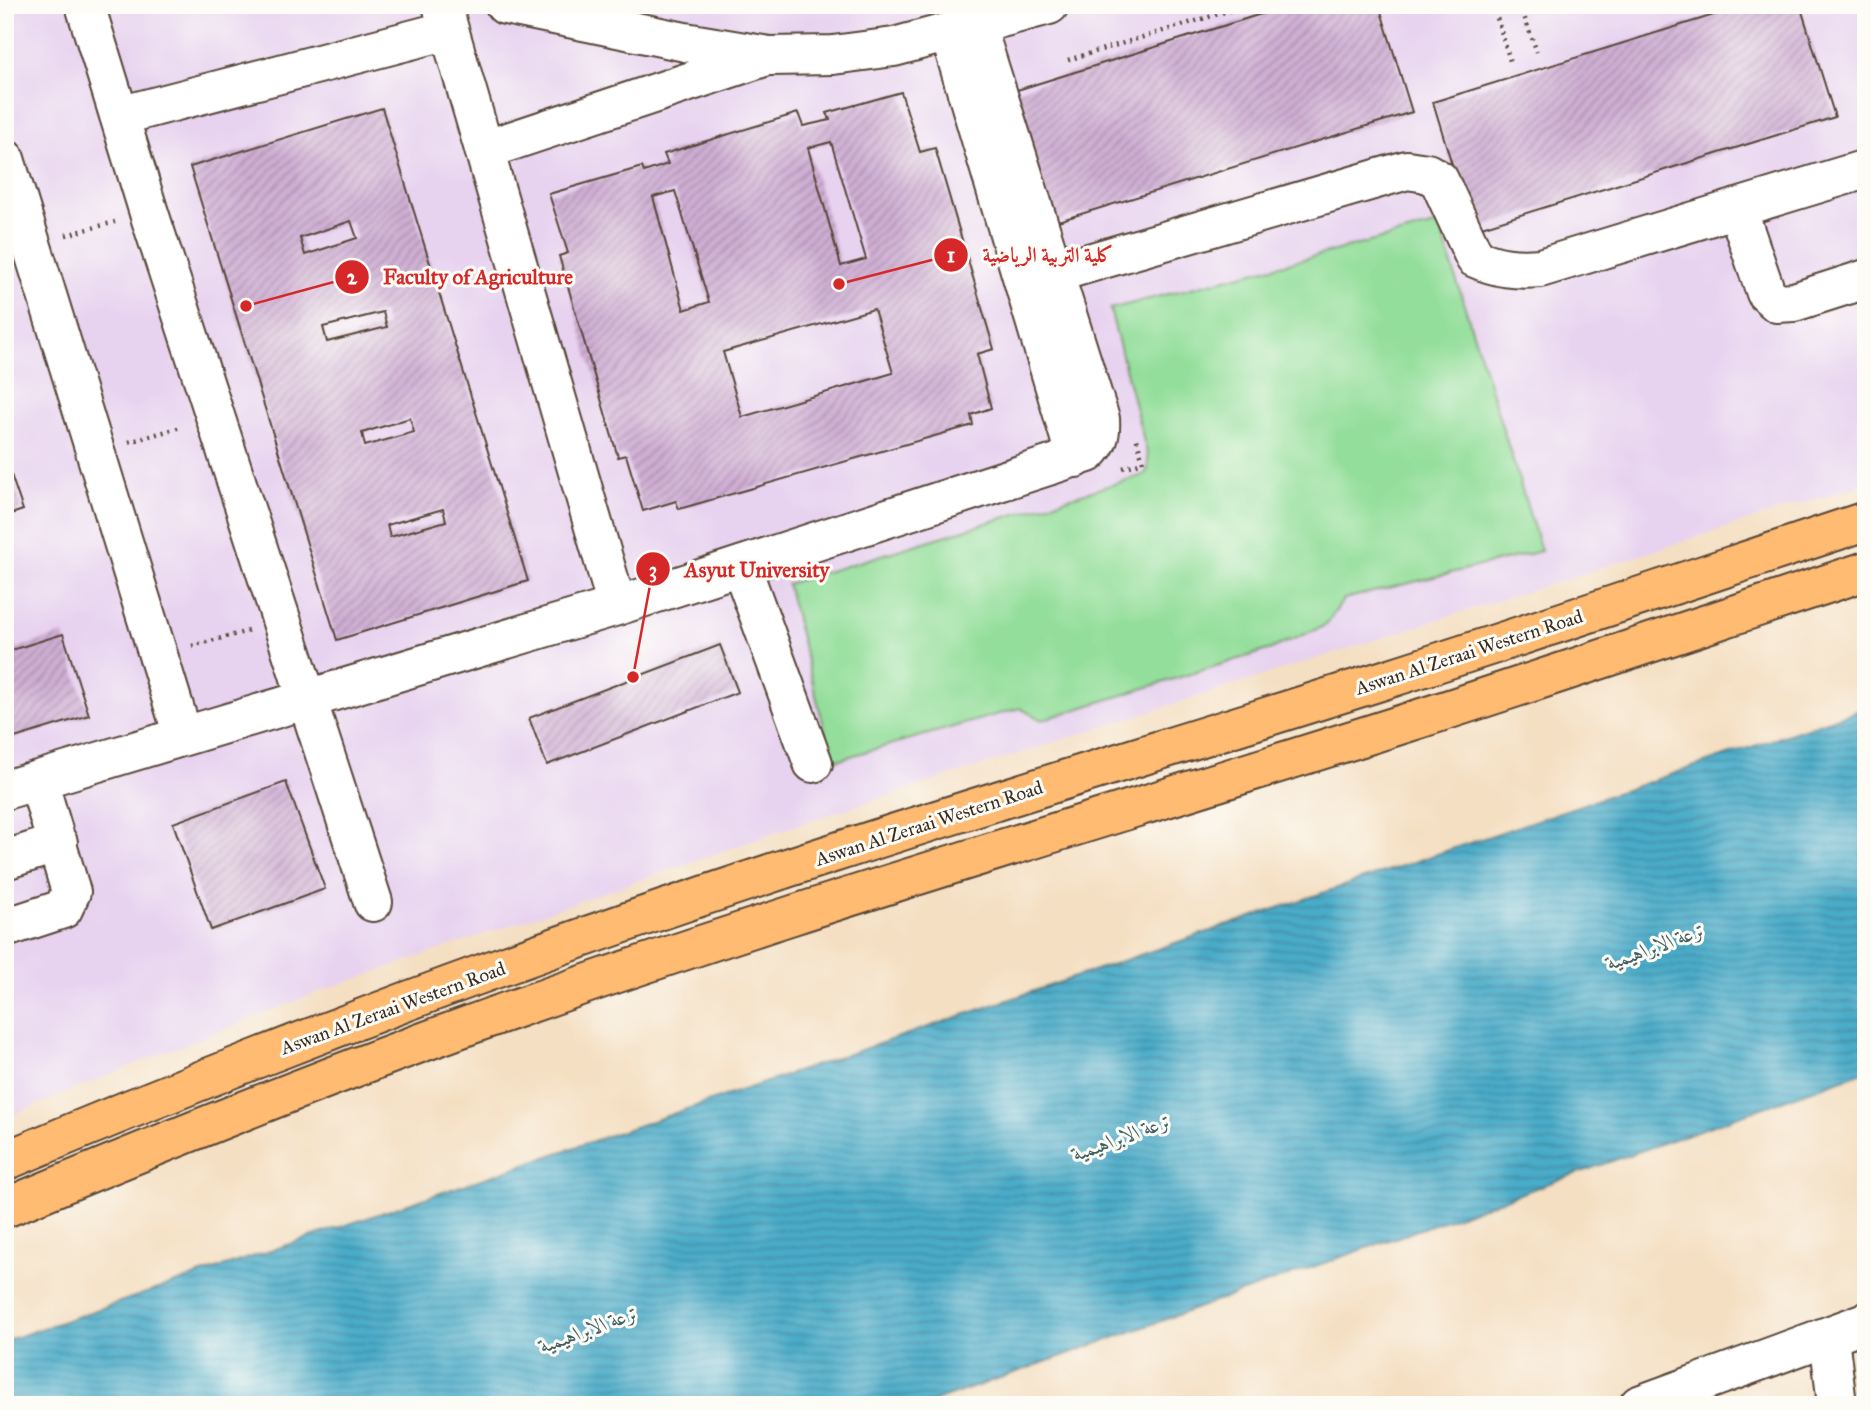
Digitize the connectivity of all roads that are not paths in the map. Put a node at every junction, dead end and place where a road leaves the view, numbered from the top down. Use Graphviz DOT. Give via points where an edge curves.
graph roads {
  1 [pos="85,5"];
  2 [pos="505,5"];
  3 [pos="1049,5"];
  4 [pos="446,18"];
  5 [pos="963,29"];
  6 [pos="769,56"];
  7 [pos="118,116"];
  8 [pos="484,150"];
  9 [pos="1866,169"];
  10 [pos="7,170"];
  11 [pos="1737,208"];
  12 [pos="1055,273"];
  13 [pos="1866,279"];
  14 [pos="1076,458"];
  15 [pos="1866,521"];
  16 [pos="741,566"];
  17 [pos="1866,571"];
  18 [pos="617,606"];
  19 [pos="307,699"];
  20 [pos="183,736"];
  21 [pos="813,763"];
  22 [pos="21,785"];
  23 [pos="58,843"];
  24 [pos="5,860"];
  25 [pos="373,902"];
  26 [pos="5,928"];
  27 [pos="5,1161"];
  28 [pos="5,1208"];
  29 [pos="1866,1322"];
  30 [pos="1829,1336"];
  31 [pos="1639,1405"];
  32 [pos="1837,1405"];
  1 -- 7 [label="street"];
  2 -- 6 [label="street"];
  3 -- 5 [label="street"];
  4 -- 7 [label="street"];
  4 -- 8 [label="street"];
  5 -- 6 [label="street" via="894,47 833,55"];
  5 -- 12 [label="street"];
  5 -- 14 [label="street"];
  6 -- 8 [label="street"];
  7 -- 19 [label="street"];
  8 -- 18 [label="street"];
  9 -- 11 [label="street"];
  10 -- 20 [label="street"];
  11 -- 12 [label="street" via="1540,268 1507,269 1475,258 1439,180 1407,170"];
  11 -- 13 [label="street" via="1766,293 1777,303"];
  12 -- 14 [label="street" via="1100,419 1097,443"];
  14 -- 16 [label="street"];
  15 -- 27 [label="main road, Aswan Al Zeraai Western Road" via="603,931 170,1092"];
  16 -- 18 [label="street"];
  16 -- 21 [label="street"];
  17 -- 28 [label="main road" via="1408,722 637,966 267,1101"];
  18 -- 19 [label="street"];
  19 -- 20 [label="street"];
  19 -- 25 [label="street"];
  20 -- 22 [label="street"];
  22 -- 23 [label="street"];
  23 -- 24 [label="street"];
  23 -- 26 [label="street" via="71,884 69,900 63,909"];
  29 -- 30 [label="street"];
  30 -- 31 [label="street"];
  30 -- 32 [label="street"];
}
